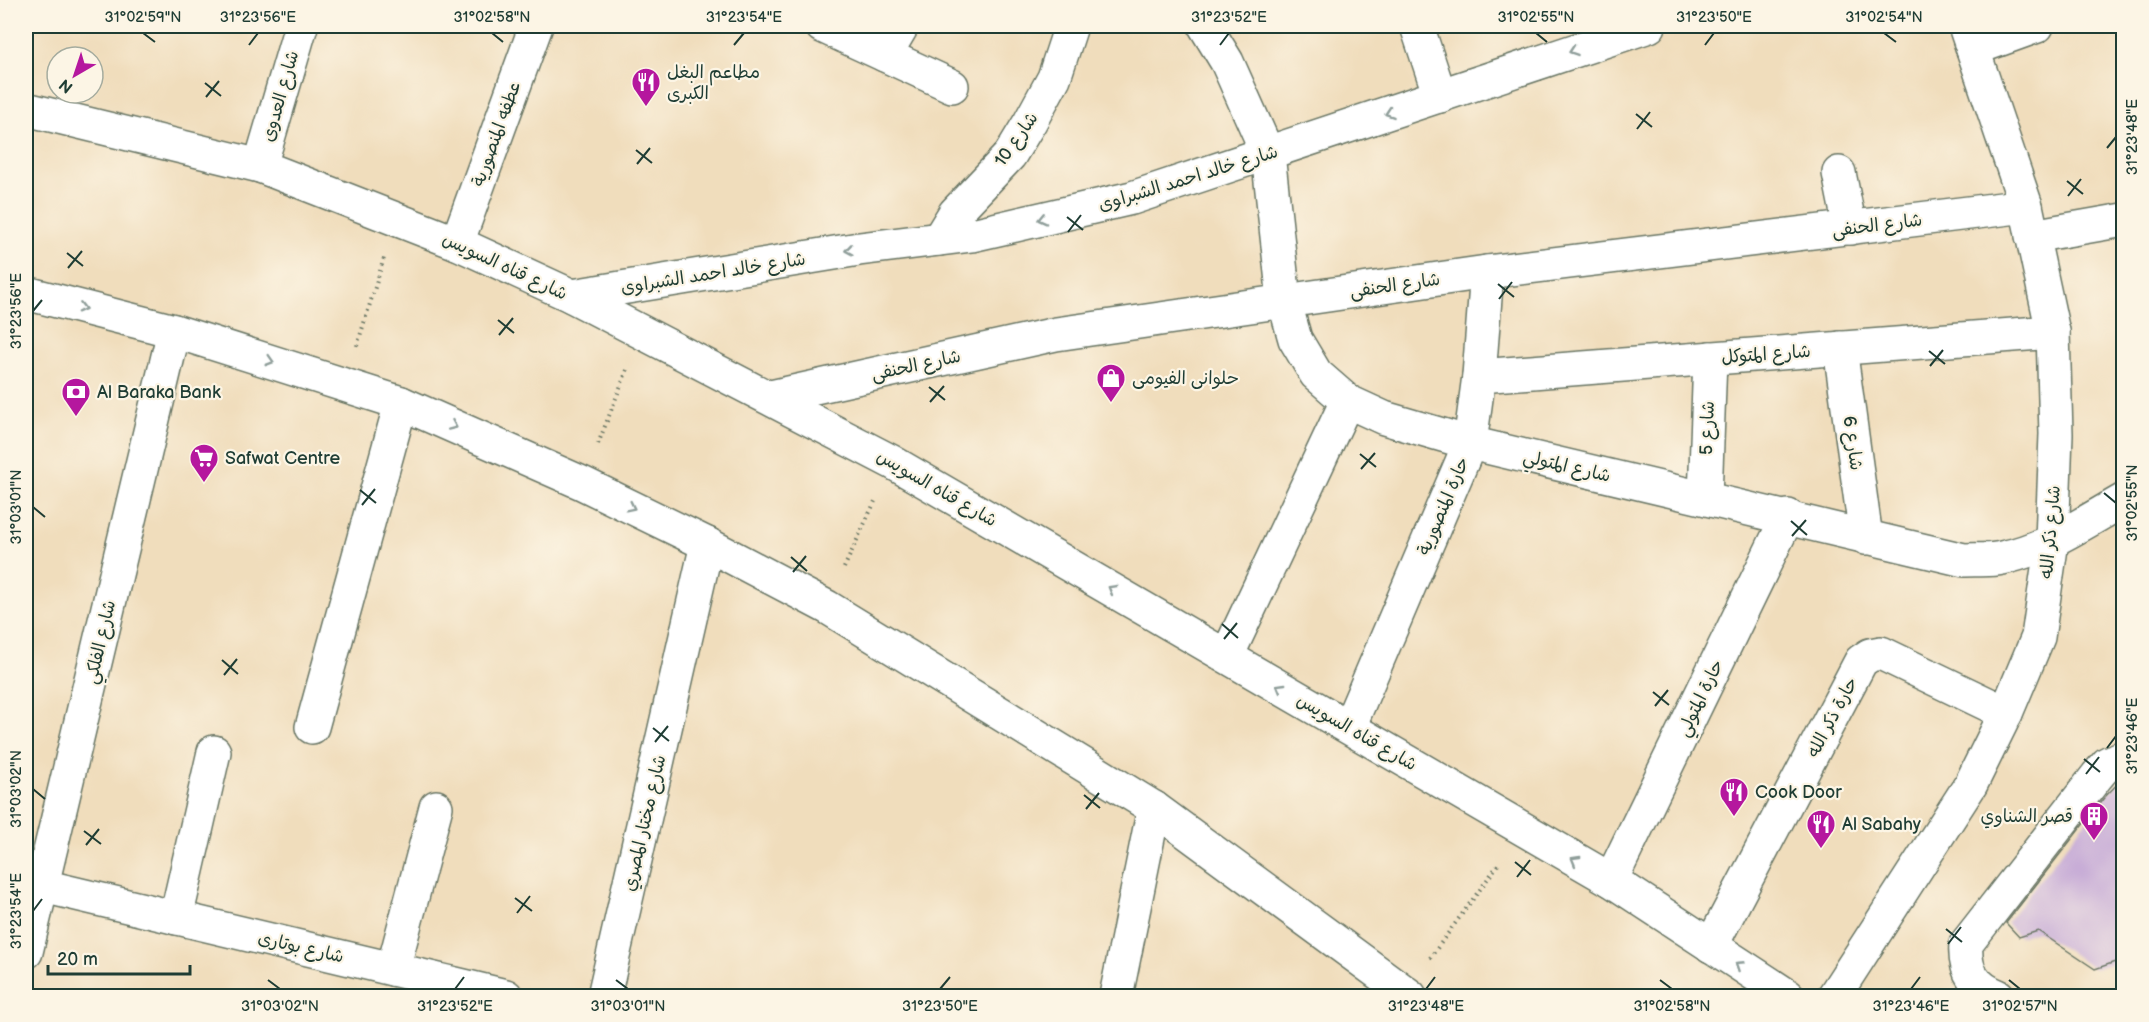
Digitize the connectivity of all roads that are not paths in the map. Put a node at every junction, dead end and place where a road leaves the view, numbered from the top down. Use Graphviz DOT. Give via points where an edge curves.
graph roads {
  1 [pos="301,26"];
  2 [pos="536,26"];
  3 [pos="822,26"];
  4 [pos="903,26"];
  5 [pos="1071,26"];
  6 [pos="1205,26"];
  7 [pos="1417,26"];
  8 [pos="1649,26"];
  9 [pos="2037,26"];
  10 [pos="1969,37"];
  11 [pos="885,55"];
  12 [pos="952,86"];
  13 [pos="1440,96"];
  14 [pos="26,109"];
  15 [pos="1268,154"];
  16 [pos="260,166"];
  17 [pos="1839,173"];
  18 [pos="2124,220"];
  19 [pos="2029,221"];
  20 [pos="1850,228"];
  21 [pos="939,239"];
  22 [pos="457,243"];
  23 [pos="1487,272"];
  24 [pos="26,293"];
  25 [pos="572,296"];
  26 [pos="1284,300"];
  27 [pos="174,331"];
  28 [pos="2053,332"];
  29 [pos="1840,348"];
  30 [pos="1710,358"];
  31 [pos="1479,376"];
  32 [pos="770,397"];
  33 [pos="1347,401"];
  34 [pos="401,403"];
  35 [pos="1470,443"];
  36 [pos="1705,498"];
  37 [pos="2124,500"];
  38 [pos="1788,516"];
  39 [pos="1866,538"];
  40 [pos="2052,541"];
  41 [pos="707,544"];
  42 [pos="1227,656"];
  43 [pos="2006,713"];
  44 [pos="312,727"];
  45 [pos="1349,727"];
  46 [pos="214,752"];
  47 [pos="2124,757"];
  48 [pos="436,807"];
  49 [pos="1154,808"];
  50 [pos="1611,880"];
  51 [pos="33,884"];
  52 [pos="176,918"];
  53 [pos="1711,946"];
  54 [pos="26,952"];
  55 [pos="393,969"];
  56 [pos="1408,994"];
  57 [pos="506,996"];
  58 [pos="604,996"];
  59 [pos="1116,996"];
  60 [pos="1788,996"];
  61 [pos="1834,996"];
  62 [pos="1998,996"];
  1 -- 16 [label="street, شارع العدوى"];
  2 -- 22 [label="street, عطفه المنصورية"];
  3 -- 11 [label="street"];
  4 -- 11 [label="street"];
  5 -- 21 [label="street, شارع 10" via="1054,78 1010,155 955,213"];
  6 -- 15 [label="street, شارع المتولي" via="1227,62"];
  7 -- 13 [label="street"];
  8 -- 13 [label="street, شارع خالد احمد الشبراوى, one-way"];
  9 -- 10 [label="street"];
  10 -- 19 [label="street, شارع ذكر الله"];
  11 -- 12 [label="street"];
  13 -- 15 [label="street, شارع خالد احمد الشبراوى, one-way"];
  14 -- 16 [label="street, شارع قناه السويس"];
  15 -- 21 [label="street, شارع خالد احمد الشبراوى, one-way" via="1132,198"];
  15 -- 26 [label="street, شارع المتولي"];
  16 -- 22 [label="street, شارع قناه السويس"];
  17 -- 20 [label="street"];
  18 -- 19 [label="street, شارع الحنفى"];
  19 -- 20 [label="street, شارع الحنفى"];
  19 -- 28 [label="street, شارع ذكر الله"];
  20 -- 23 [label="street, شارع الحنفى"];
  21 -- 25 [label="street, شارع خالد احمد الشبراوى, one-way"];
  22 -- 25 [label="street, شارع قناه السويس"];
  23 -- 26 [label="street, شارع الحنفى"];
  23 -- 31 [label="street, حارة المنصورية"];
  24 -- 27 [label="street, one-way"];
  25 -- 32 [label="street, شارع قناه السويس"];
  26 -- 32 [label="street, شارع الحنفى" via="1056,334"];
  26 -- 33 [label="street, شارع المتولي" via="1295,339 1316,374"];
  27 -- 34 [label="street, one-way"];
  27 -- 51 [label="street, شارع الفلكي"];
  28 -- 29 [label="street, شارع المتوكل"];
  28 -- 40 [label="street, شارع ذكر الله" via="2056,434"];
  29 -- 30 [label="street, شارع المتوكل"];
  29 -- 39 [label="street, شارع 6"];
  30 -- 31 [label="street, شارع المتوكل"];
  30 -- 36 [label="street, شارع 5"];
  31 -- 35 [label="street, حارة المنصورية"];
  42 -- 32 [label="street, شارع قناه السويس, one-way" via="892,462"];
  33 -- 35 [label="street, شارع المتولي" via="1384,418"];
  33 -- 42 [label="street"];
  34 -- 41 [label="street, one-way" via="582,483"];
  34 -- 44 [label="street"];
  35 -- 36 [label="street, شارع المتولي"];
  35 -- 45 [label="street, حارة المنصورية"];
  36 -- 38 [label="street, شارع المتولي"];
  37 -- 40 [label="street, شارع المتولي"];
  38 -- 39 [label="street, شارع المتولي"];
  38 -- 50 [label="street, حارة المتولي"];
  39 -- 40 [label="street, شارع المتولي" via="1964,560 2000,559"];
  40 -- 43 [label="street, شارع ذكر الله" via="2038,637"];
  41 -- 49 [label="street" via="827,607"];
  41 -- 58 [label="street, شارع مختار المصري"];
  45 -- 42 [label="street, شارع قناه السويس, one-way"];
  43 -- 53 [label="street, حارة ذكر الله" via="1881,653 1861,662"];
  43 -- 61 [label="street, شارع ذكر الله" via="1971,784"];
  50 -- 45 [label="street, شارع قناه السويس, one-way"];
  46 -- 52 [label="street"];
  47 -- 62 [label="street" via="2108,763 2097,776 1966,944 1965,961 1971,977 1982,989"];
  48 -- 55 [label="street"];
  49 -- 56 [label="street"];
  49 -- 59 [label="street"];
  50 -- 53 [label="street, شارع قناه السويس"];
  51 -- 52 [label="street, شارع بوتارى"];
  51 -- 54 [label="street, شارع الفلكي"];
  52 -- 55 [label="street, شارع بوتارى"];
  60 -- 53 [label="street, شارع قناه السويس, one-way"];
  55 -- 57 [label="street, شارع بوتارى"];
}
